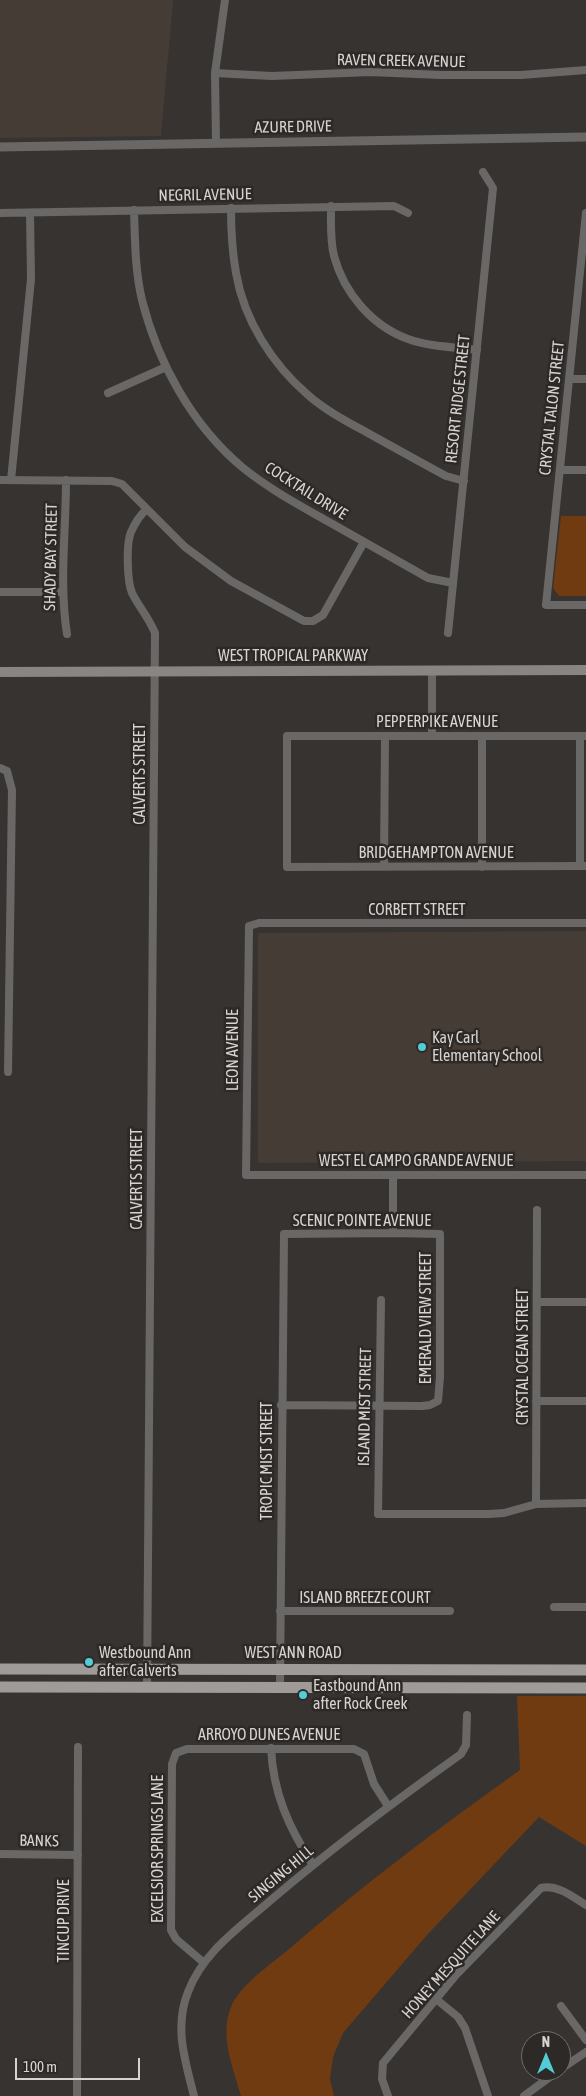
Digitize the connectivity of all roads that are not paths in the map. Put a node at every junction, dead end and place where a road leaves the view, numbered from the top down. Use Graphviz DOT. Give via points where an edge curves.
graph roads {
  1 [pos="225,0"];
  2 [pos="586,70"];
  3 [pos="215,73"];
  4 [pos="586,137"];
  5 [pos="216,143"];
  6 [pos="0,147"];
  7 [pos="482,172"];
  8 [pos="331,206"];
  9 [pos="231,208"];
  10 [pos="134,210"];
  11 [pos="0,213"];
  12 [pos="30,213"];
  13 [pos="408,213"];
  14 [pos="586,213"];
  15 [pos="582,288"];
  16 [pos="477,350"];
  17 [pos="166,367"];
  18 [pos="569,379"];
  19 [pos="586,379"];
  20 [pos="108,393"];
  21 [pos="560,470"];
  22 [pos="586,470"];
  23 [pos="0,480"];
  24 [pos="11,480"];
  25 [pos="66,480"];
  26 [pos="464,481"];
  27 [pos="146,510"];
  28 [pos="364,542"];
  29 [pos="453,583"];
  30 [pos="0,592"];
  31 [pos="62,592"];
  32 [pos="586,605"];
  33 [pos="448,633"];
  34 [pos="67,634"];
  35 [pos="586,670"];
  36 [pos="154,671"];
  37 [pos="432,671"];
  38 [pos="0,672"];
  39 [pos="385,736"];
  40 [pos="432,736"];
  41 [pos="482,736"];
  42 [pos="583,736"];
  43 [pos="0,768"];
  44 [pos="482,866"];
  45 [pos="583,866"];
  46 [pos="287,867"];
  47 [pos="384,867"];
  48 [pos="586,923"];
  49 [pos="249,926"];
  50 [pos="4,1014"];
  51 [pos="8,1072"];
  52 [pos="246,1174"];
  53 [pos="393,1175"];
  54 [pos="586,1175"];
  55 [pos="538,1210"];
  56 [pos="393,1233"];
  57 [pos="284,1234"];
  58 [pos="440,1234"];
  59 [pos="381,1300"];
  60 [pos="537,1302"];
  61 [pos="586,1302"];
  62 [pos="536,1401"];
  63 [pos="586,1401"];
  64 [pos="281,1404"];
  65 [pos="378,1406"];
  66 [pos="586,1503"];
  67 [pos="536,1504"];
  68 [pos="554,1608"];
  69 [pos="586,1608"];
  70 [pos="280,1611"];
  71 [pos="450,1611"];
  72 [pos="147,1668"];
  73 [pos="0,1669"];
  74 [pos="280,1669"];
  75 [pos="586,1670"];
  76 [pos="0,1688"];
  77 [pos="147,1688"];
  78 [pos="280,1688"];
  79 [pos="586,1688"];
  80 [pos="466,1715"];
  81 [pos="78,1747"];
  82 [pos="271,1748"];
  83 [pos="176,1753"];
  84 [pos="388,1806"];
  85 [pos="0,1854"];
  86 [pos="78,1855"];
  87 [pos="313,1865"];
  88 [pos="586,1905"];
  89 [pos="203,1962"];
  90 [pos="436,1999"];
  91 [pos="561,2006"];
  92 [pos="586,2040"];
  93 [pos="586,2052"];
  94 [pos="571,2062"];
  95 [pos="545,2081"];
  96 [pos="76,2096"];
  97 [pos="194,2096"];
  98 [pos="388,2096"];
  99 [pos="488,2096"];
  100 [pos="524,2096"];
  1 -- 3 [label="street"];
  2 -- 3 [label="street, RAVEN CREEK AVENUE" via="521,75 370,72 272,76"];
  3 -- 5 [label="street"];
  4 -- 5 [label="street, AZURE DRIVE"];
  5 -- 6 [label="street, AZURE DRIVE"];
  7 -- 16 [label="street, RESORT RIDGE STREET" via="493,188"];
  8 -- 9 [label="street, NEGRIL AVENUE"];
  8 -- 13 [label="street, NEGRIL AVENUE" via="394,206"];
  8 -- 16 [label="street" via="334,256 342,279 360,306 378,323 408,339"];
  9 -- 10 [label="street, NEGRIL AVENUE"];
  9 -- 26 [label="street" via="232,248 244,303 256,331 279,366 308,395 330,411 446,476"];
  10 -- 12 [label="street, NEGRIL AVENUE"];
  10 -- 17 [label="street, COCKTAIL DRIVE" via="136,268 142,300"];
  11 -- 12 [label="street, NEGRIL AVENUE"];
  12 -- 24 [label="street" via="30,279"];
  14 -- 15 [label="street, CRYSTAL TALON STREET"];
  15 -- 18 [label="street, CRYSTAL TALON STREET"];
  16 -- 26 [label="street, RESORT RIDGE STREET"];
  17 -- 20 [label="street"];
  17 -- 28 [label="street, COCKTAIL DRIVE" via="191,410 211,436 242,466 282,496"];
  18 -- 19 [label="street"];
  18 -- 21 [label="street, CRYSTAL TALON STREET"];
  21 -- 22 [label="street"];
  21 -- 32 [label="street, CRYSTAL TALON STREET" via="546,606"];
  23 -- 24 [label="street"];
  24 -- 25 [label="street"];
  25 -- 27 [label="street" via="122,484"];
  25 -- 31 [label="street, SHADY BAY STREET"];
  26 -- 29 [label="street, RESORT RIDGE STREET"];
  27 -- 28 [label="street" via="184,547 231,581 304,621 313,621 323,615"];
  27 -- 36 [label="street, CALVERTS STREET" via="137,518 130,534 128,573 131,591 155,633"];
  28 -- 29 [label="street, COCKTAIL DRIVE" via="428,578"];
  29 -- 33 [label="street, RESORT RIDGE STREET"];
  30 -- 31 [label="street"];
  31 -- 34 [label="street, SHADY BAY STREET"];
  35 -- 37 [label="main road, WEST TROPICAL PARKWAY"];
  36 -- 37 [label="main road, WEST TROPICAL PARKWAY"];
  36 -- 38 [label="main road, WEST TROPICAL PARKWAY"];
  36 -- 72 [label="street, CALVERTS STREET"];
  37 -- 40 [label="street"];
  39 -- 40 [label="street, PEPPERPIKE AVENUE"];
  39 -- 46 [label="street, PEPPERPIKE AVENUE" via="287,736"];
  39 -- 47 [label="street"];
  40 -- 41 [label="street, PEPPERPIKE AVENUE"];
  41 -- 42 [label="street, PEPPERPIKE AVENUE"];
  41 -- 44 [label="street"];
  42 -- 45 [label="street"];
  43 -- 50 [label="street" via="7,770 12,790"];
  44 -- 45 [label="street, BRIDGEHAMPTON AVENUE"];
  44 -- 47 [label="street, BRIDGEHAMPTON AVENUE"];
  46 -- 47 [label="street, BRIDGEHAMPTON AVENUE"];
  48 -- 49 [label="street, CORBETT STREET" via="259,923"];
  49 -- 52 [label="street, LEON AVENUE"];
  50 -- 51 [label="street"];
  52 -- 53 [label="street, WEST EL CAMPO GRANDE AVENUE"];
  53 -- 54 [label="street, WEST EL CAMPO GRANDE AVENUE"];
  53 -- 56 [label="street"];
  55 -- 60 [label="street, CRYSTAL OCEAN STREET"];
  56 -- 57 [label="street, SCENIC POINTE AVENUE"];
  56 -- 58 [label="street, SCENIC POINTE AVENUE"];
  57 -- 64 [label="street, TROPIC MIST STREET"];
  58 -- 65 [label="street, EMERALD VIEW STREET" via="438,1401 430,1405"];
  59 -- 65 [label="street, ISLAND MIST STREET"];
  60 -- 61 [label="street"];
  60 -- 62 [label="street, CRYSTAL OCEAN STREET"];
  62 -- 63 [label="street"];
  62 -- 67 [label="street, CRYSTAL OCEAN STREET"];
  64 -- 65 [label="street"];
  64 -- 70 [label="street, TROPIC MIST STREET"];
  65 -- 67 [label="street, ISLAND MIST STREET" via="378,1514 489,1514"];
  66 -- 67 [label="street"];
  68 -- 69 [label="street"];
  70 -- 71 [label="street, ISLAND BREEZE COURT"];
  70 -- 74 [label="street, TROPIC MIST STREET"];
  72 -- 73 [label="main road, WEST ANN ROAD"];
  72 -- 74 [label="main road, WEST ANN ROAD"];
  72 -- 77 [label="street, CALVERTS STREET"];
  74 -- 75 [label="main road, WEST ANN ROAD"];
  74 -- 78 [label="street, TROPIC MIST STREET"];
  76 -- 77 [label="main road"];
  77 -- 78 [label="main road"];
  78 -- 79 [label="main road"];
  80 -- 84 [label="street, SINGING HILL" via="466,1745 461,1754"];
  81 -- 86 [label="street, TINCUP DRIVE"];
  82 -- 83 [label="street, ARROYO DUNES AVENUE" via="187,1749"];
  82 -- 84 [label="street, ARROYO DUNES AVENUE" via="358,1750 366,1758 374,1784"];
  82 -- 87 [label="street" via="282,1810"];
  83 -- 89 [label="street, EXCELSIOR SPRINGS LANE" via="172,1764 171,1930 176,1939"];
  84 -- 87 [label="street, SINGING HILL"];
  85 -- 86 [label="street, BANKS"];
  86 -- 96 [label="street, TINCUP DRIVE"];
  87 -- 89 [label="street, SINGING HILL"];
  88 -- 90 [label="street, HONEY MESQUITE LANE" via="556,1888 541,1888"];
  89 -- 97 [label="street, SINGING HILL" via="187,1993 180,2032"];
  90 -- 98 [label="street, HONEY MESQUITE LANE" via="382,2063 382,2079"];
  90 -- 99 [label="street" via="458,2017 464,2028"];
  91 -- 92 [label="street"];
  93 -- 94 [label="street"];
  95 -- 100 [label="street"];
}
